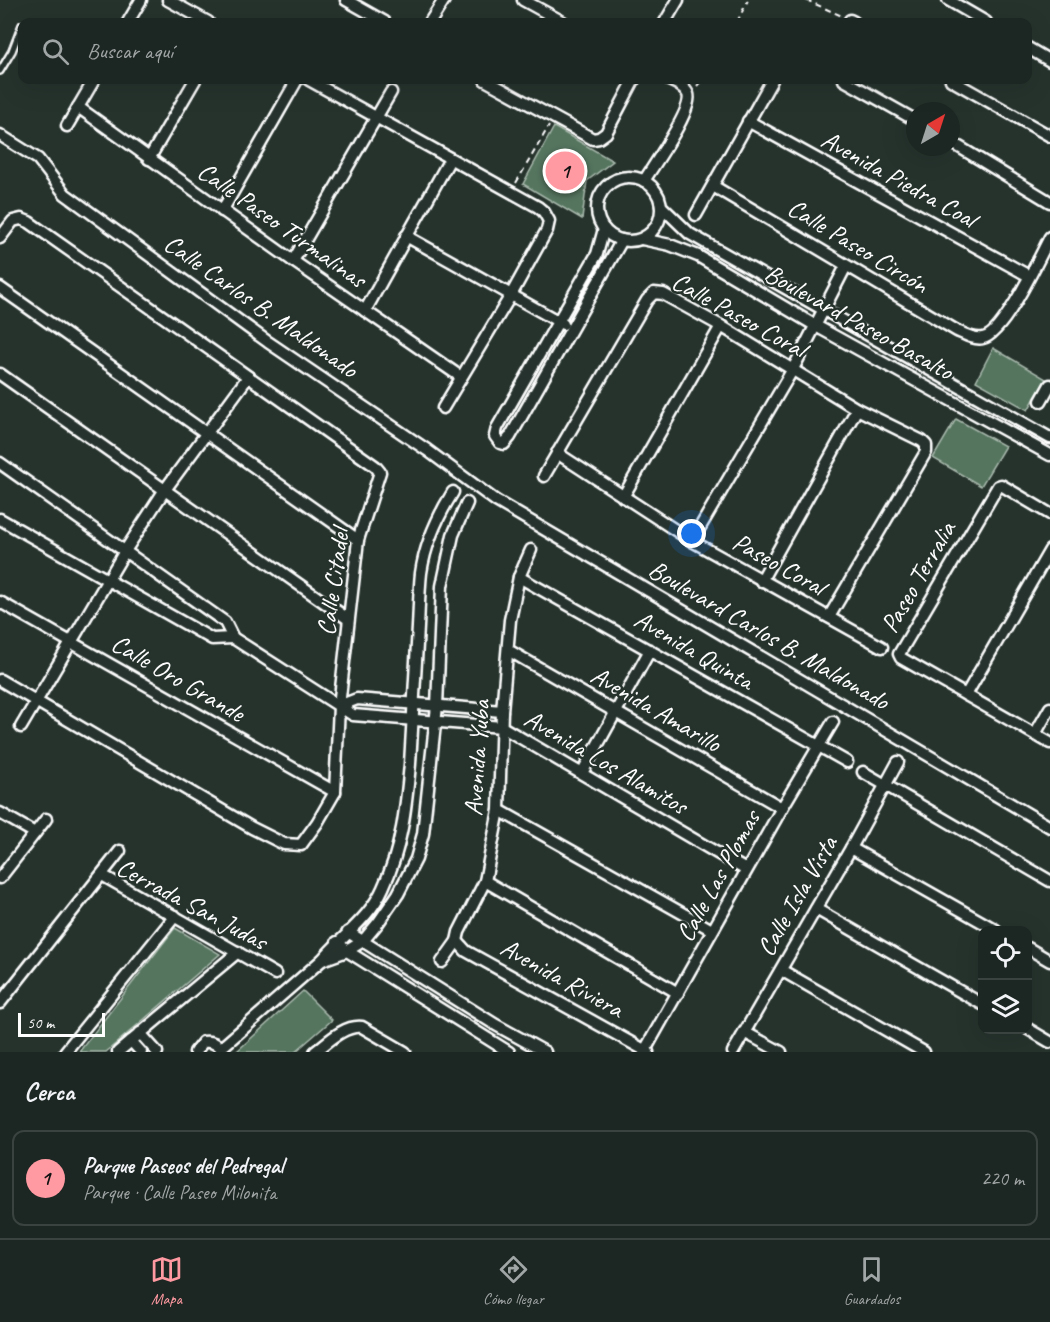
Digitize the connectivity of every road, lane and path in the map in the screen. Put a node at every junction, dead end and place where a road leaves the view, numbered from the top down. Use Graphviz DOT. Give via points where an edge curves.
graph roads {
  1 [pos="141,0"];
  2 [pos="168,0"];
  3 [pos="346,0"];
  4 [pos="444,0"];
  5 [pos="523,0"];
  6 [pos="678,0"];
  7 [pos="748,0"];
  8 [pos="806,0"];
  9 [pos="948,0"];
  10 [pos="130,18"];
  11 [pos="201,18"];
  12 [pos="378,18"];
  13 [pos="433,18"];
  14 [pos="556,18"];
  15 [pos="667,18"];
  16 [pos="739,18"];
  17 [pos="845,18"];
  18 [pos="979,18"];
  19 [pos="18,36"];
  20 [pos="1032,50"];
  21 [pos="1050,61"];
  22 [pos="0,71"];
  23 [pos="92,84"];
  24 [pos="193,84"];
  25 [pos="295,84"];
  26 [pos="316,84"];
  27 [pos="492,84"];
  28 [pos="632,84"];
  29 [pos="679,84"];
  30 [pos="770,84"];
  31 [pos="851,84"];
  32 [pos="958,84"];
  33 [pos="391,92"];
  34 [pos="78,107"];
  35 [pos="906,115"];
  36 [pos="375,117"];
  37 [pos="553,118"];
  38 [pos="748,120"];
  39 [pos="67,126"];
  40 [pos="0,135"];
  41 [pos="1050,136"];
  42 [pos="960,147"];
  43 [pos="149,159"];
  44 [pos="450,159"];
  45 [pos="644,181"];
  46 [pos="713,186"];
  47 [pos="511,192"];
  48 [pos="1050,202"];
  49 [pos="661,206"];
  50 [pos="222,211"];
  51 [pos="696,216"];
  52 [pos="604,229"];
  53 [pos="406,236"];
  54 [pos="1050,237"];
  55 [pos="0,238"];
  56 [pos="642,238"];
  57 [pos="622,240"];
  58 [pos="292,261"];
  59 [pos="846,266"];
  60 [pos="1029,276"];
  61 [pos="0,288"];
  62 [pos="511,295"];
  63 [pos="823,310"];
  64 [pos="364,311"];
  65 [pos="557,321"];
  66 [pos="721,326"];
  67 [pos="816,326"];
  68 [pos="572,329"];
  69 [pos="793,369"];
  70 [pos="0,374"];
  71 [pos="248,376"];
  72 [pos="461,377"];
  73 [pos="1050,385"];
  74 [pos="1041,400"];
  75 [pos="443,408"];
  76 [pos="857,409"];
  77 [pos="207,435"];
  78 [pos="1050,438"];
  79 [pos="926,445"];
  80 [pos="557,453"];
  81 [pos="1050,455"];
  82 [pos="0,463"];
  83 [pos="544,476"];
  84 [pos="466,480"];
  85 [pos="164,490"];
  86 [pos="453,492"];
  87 [pos="623,497"];
  88 [pos="467,504"];
  89 [pos="1050,514"];
  90 [pos="0,519"];
  91 [pos="358,540"];
  92 [pos="692,541"];
  93 [pos="531,550"];
  94 [pos="1050,550"];
  95 [pos="124,551"];
  96 [pos="519,577"];
  97 [pos="107,581"];
  98 [pos="761,581"];
  99 [pos="0,602"];
  100 [pos="829,617"];
  101 [pos="348,619"];
  102 [pos="233,638"];
  103 [pos="71,642"];
  104 [pos="882,647"];
  105 [pos="508,650"];
  106 [pos="650,650"];
  107 [pos="0,680"];
  108 [pos="966,695"];
  109 [pos="36,701"];
  110 [pos="415,704"];
  111 [pos="339,706"];
  112 [pos="437,706"];
  113 [pos="1050,708"];
  114 [pos="502,711"];
  115 [pos="616,712"];
  116 [pos="413,721"];
  117 [pos="832,722"];
  118 [pos="434,723"];
  119 [pos="21,727"];
  120 [pos="502,727"];
  121 [pos="1035,734"];
  122 [pos="1050,743"];
  123 [pos="819,746"];
  124 [pos="847,762"];
  125 [pos="898,762"];
  126 [pos="863,772"];
  127 [pos="582,773"];
  128 [pos="885,785"];
  129 [pos="335,792"];
  130 [pos="782,808"];
  131 [pos="499,810"];
  132 [pos="0,813"];
  133 [pos="46,819"];
  134 [pos="1050,827"];
  135 [pos="35,833"];
  136 [pos="851,848"];
  137 [pos="120,851"];
  138 [pos="746,870"];
  139 [pos="102,875"];
  140 [pos="0,878"];
  141 [pos="485,881"];
  142 [pos="1050,881"];
  143 [pos="816,909"];
  144 [pos="175,916"];
  145 [pos="989,926"];
  146 [pos="712,930"];
  147 [pos="348,932"];
  148 [pos="363,941"];
  149 [pos="457,941"];
  150 [pos="337,942"];
  151 [pos="1032,950"];
  152 [pos="346,951"];
  153 [pos="238,952"];
  154 [pos="322,960"];
  155 [pos="1050,961"];
  156 [pos="442,962"];
  157 [pos="781,970"];
  158 [pos="275,974"];
  159 [pos="678,993"];
  160 [pos="978,1002"];
  161 [pos="0,1003"];
  162 [pos="1032,1031"];
  163 [pos="744,1032"];
  164 [pos="140,1033"];
  165 [pos="130,1041"];
  166 [pos="1050,1042"];
  167 [pos="221,1050"];
  168 [pos="645,1051"];
  169 [pos="65,1052"];
  170 [pos="118,1052"];
  171 [pos="141,1052"];
  172 [pos="157,1052"];
  173 [pos="195,1052"];
  174 [pos="315,1052"];
  175 [pos="405,1052"];
  176 [pos="509,1052"];
  177 [pos="544,1052"];
  178 [pos="733,1052"];
  179 [pos="781,1052"];
  180 [pos="924,1052"];
  1 -- 10 [label="street"];
  2 -- 11 [label="street"];
  3 -- 12 [label="street"];
  4 -- 13 [label="street"];
  5 -- 14 [label="street"];
  6 -- 15 [label="street"];
  7 -- 16 [label="path"];
  8 -- 17 [label="path"];
  9 -- 18 [label="street"];
  19 -- 22 [label="lane"];
  20 -- 21 [label="street"];
  23 -- 34 [label="street"];
  24 -- 43 [label="street"];
  25 -- 50 [label="street"];
  26 -- 36 [label="street"];
  27 -- 37 [label="street"];
  28 -- 37 [label="street" via="606,133 599,138 589,137"];
  29 -- 45 [label="street" via="689,100"];
  30 -- 38 [label="street"];
  31 -- 35 [label="street"];
  32 -- 41 [label="street"];
  33 -- 36 [label="street"];
  34 -- 39 [label="street"];
  34 -- 43 [label="street, Calle Paseo Turmalinas"];
  36 -- 44 [label="street"];
  36 -- 58 [label="street"];
  37 -- 47 [label="path"];
  38 -- 46 [label="street"];
  38 -- 60 [label="street, Avenida Piedra Coal"];
  40 -- 84 [label="street, Calle Carlos B. Maldonado" via="38,159 65,194"];
  42 -- 48 [label="street"];
  43 -- 50 [label="street, Calle Paseo Turmalinas"];
  44 -- 47 [label="street"];
  44 -- 53 [label="street"];
  45 -- 49 [label="street" via="652,187"];
  45 -- 52 [label="street" via="623,178 604,188 597,209"];
  46 -- 51 [label="street"];
  46 -- 59 [label="street, Calle Paseo Circón"];
  47 -- 62 [label="street" via="538,207 549,221"];
  49 -- 56 [label="street" via="657,226"];
  49 -- 63 [label="street, Boulevard Paseo Basalto" via="690,234"];
  50 -- 58 [label="street, Calle Paseo Turmalinas"];
  52 -- 57 [label="street"];
  52 -- 65 [label="street" via="597,254"];
  53 -- 62 [label="street"];
  53 -- 64 [label="street"];
  54 -- 60 [label="street"];
  55 -- 71 [label="street" via="13,221 29,222"];
  56 -- 57 [label="street"];
  56 -- 67 [label="street, Boulevard Paseo Basalto" via="698,256"];
  57 -- 68 [label="street"];
  58 -- 64 [label="street, Calle Paseo Turmalinas"];
  59 -- 60 [label="street, Calle Paseo Circón" via="957,331 983,339 1004,321"];
  59 -- 63 [label="street"];
  61 -- 77 [label="street"];
  62 -- 65 [label="street"];
  62 -- 72 [label="street"];
  63 -- 67 [label="street"];
  63 -- 78 [label="street, Boulevard Paseo Basalto"];
  64 -- 72 [label="street, Calle Paseo Turmalinas"];
  65 -- 68 [label="street"];
  65 -- 68 [label="street" via="497,428 495,436 500,443 510,437"];
  66 -- 69 [label="street, Calle Paseo Coral"];
  66 -- 80 [label="street, Calle Paseo Coral" via="663,294 651,294"];
  66 -- 87 [label="street"];
  67 -- 69 [label="street"];
  67 -- 81 [label="street, Boulevard Paseo Basalto"];
  69 -- 76 [label="street, Calle Paseo Coral"];
  69 -- 92 [label="street"];
  70 -- 85 [label="street"];
  71 -- 77 [label="street"];
  71 -- 91 [label="street, Calle Citadel" via="380,472"];
  72 -- 75 [label="street"];
  73 -- 74 [label="street"];
  76 -- 79 [label="street, Calle Paseo Coral"];
  76 -- 98 [label="street"];
  77 -- 85 [label="street"];
  77 -- 91 [label="street"];
  79 -- 100 [label="street, Paseo Coral" via="926,452"];
  80 -- 83 [label="street, Calle Paseo Coral"];
  80 -- 87 [label="street, Paseo Coral"];
  82 -- 95 [label="street"];
  84 -- 134 [label="street, Boulevard Carlos B. Maldonado" via="517,515"];
  85 -- 95 [label="street"];
  85 -- 101 [label="street"];
  86 -- 110 [label="street" via="439,516 422,571"];
  87 -- 92 [label="street, Paseo Coral"];
  88 -- 112 [label="street" via="453,535 442,586"];
  89 -- 108 [label="street, Paseo Terralia" via="998,486 899,654"];
  90 -- 97 [label="street"];
  91 -- 101 [label="street, Calle Citadel"];
  92 -- 98 [label="street, Paseo Coral"];
  93 -- 96 [label="street, Avenida Yuba"];
  94 -- 108 [label="street"];
  95 -- 97 [label="street"];
  95 -- 102 [label="street" via="225,622"];
  96 -- 105 [label="street, Avenida Yuba"];
  96 -- 106 [label="street, Avenida Quinta"];
  97 -- 102 [label="street" via="212,639"];
  97 -- 103 [label="street"];
  98 -- 100 [label="street, Paseo Coral"];
  99 -- 103 [label="street, Calle Oro Grande"];
  100 -- 104 [label="street, Paseo Coral"];
  101 -- 111 [label="street, Calle Citadel"];
  102 -- 111 [label="street, Avenida Los Alamitos"];
  103 -- 109 [label="street"];
  103 -- 129 [label="street, Calle Oro Grande"];
  105 -- 114 [label="street, Avenida Yuba"];
  105 -- 115 [label="street, Avenida Amarillo"];
  106 -- 115 [label="street"];
  106 -- 123 [label="street, Avenida Quinta"];
  107 -- 109 [label="street"];
  108 -- 121 [label="street, Paseo Terralia"];
  109 -- 119 [label="street"];
  109 -- 129 [label="street, Calle Citadel" via="284,844 301,845"];
  110 -- 111 [label="street, Avenida Los Alamitos" via="357,699"];
  110 -- 112 [label="street, Avenida Los Alamitos"];
  110 -- 116 [label="street"];
  111 -- 116 [label="street, Avenida Los Alamitos" via="353,715"];
  111 -- 129 [label="street, Calle Citadel"];
  112 -- 114 [label="street, Avenida Los Alamitos"];
  112 -- 118 [label="street"];
  113 -- 121 [label="street"];
  114 -- 120 [label="street, Avenida Yuba"];
  115 -- 127 [label="street"];
  115 -- 130 [label="street, Avenida Amarillo"];
  116 -- 118 [label="street, Avenida Los Alamitos"];
  116 -- 147 [label="street" via="407,801 397,853 383,890 363,920"];
  117 -- 123 [label="street, Calle Las Plomas"];
  118 -- 120 [label="street, Avenida Los Alamitos"];
  118 -- 148 [label="street" via="423,834 416,859 398,894"];
  120 -- 127 [label="street, Avenida Los Alamitos"];
  120 -- 131 [label="street, Avenida Yuba"];
  121 -- 122 [label="street, Paseo Terralia"];
  123 -- 124 [label="street, Avenida Quinta"];
  123 -- 130 [label="street, Calle Las Plomas"];
  125 -- 128 [label="street, Calle Isla Vista"];
  126 -- 128 [label="street"];
  127 -- 138 [label="street, Avenida Los Alamitos"];
  128 -- 136 [label="street, Calle Isla Vista"];
  128 -- 142 [label="street"];
  130 -- 138 [label="street, Calle Las Plomas"];
  131 -- 141 [label="street, Avenida Yuba"];
  131 -- 146 [label="street"];
  132 -- 135 [label="street"];
  133 -- 135 [label="street"];
  135 -- 140 [label="street"];
  136 -- 143 [label="street, Calle Isla Vista"];
  136 -- 145 [label="street"];
  137 -- 139 [label="street"];
  138 -- 146 [label="street, Calle Las Plomas"];
  139 -- 144 [label="street, Cerrada San Judas"];
  139 -- 161 [label="street, Cerrada San Judas"];
  141 -- 149 [label="street, Avenida Yuba"];
  141 -- 159 [label="street"];
  143 -- 157 [label="street, Calle Isla Vista"];
  143 -- 160 [label="street"];
  144 -- 153 [label="street, Cerrada San Judas"];
  144 -- 169 [label="street"];
  146 -- 159 [label="street, Calle Las Plomas"];
  147 -- 148 [label="street"];
  147 -- 150 [label="street"];
  148 -- 152 [label="street"];
  148 -- 177 [label="street"];
  149 -- 156 [label="street, Avenida Yuba"];
  149 -- 168 [label="street, Avenida Riviera" via="466,951"];
  150 -- 152 [label="street"];
  150 -- 154 [label="street"];
  151 -- 155 [label="street"];
  152 -- 154 [label="street"];
  152 -- 176 [label="street"];
  153 -- 158 [label="street, Cerrada San Judas"];
  153 -- 164 [label="street"];
  154 -- 167 [label="street"];
  157 -- 163 [label="street, Calle Isla Vista"];
  157 -- 180 [label="street"];
  159 -- 168 [label="street, Calle Las Plomas"];
  162 -- 166 [label="street"];
  163 -- 178 [label="street, Calle Isla Vista"];
  163 -- 179 [label="street"];
  164 -- 165 [label="street"];
  164 -- 172 [label="street"];
  165 -- 170 [label="street"];
  165 -- 171 [label="street"];
  167 -- 173 [label="street" via="210,1041 203,1042"];
  174 -- 175 [label="street" via="357,1026"];
}
